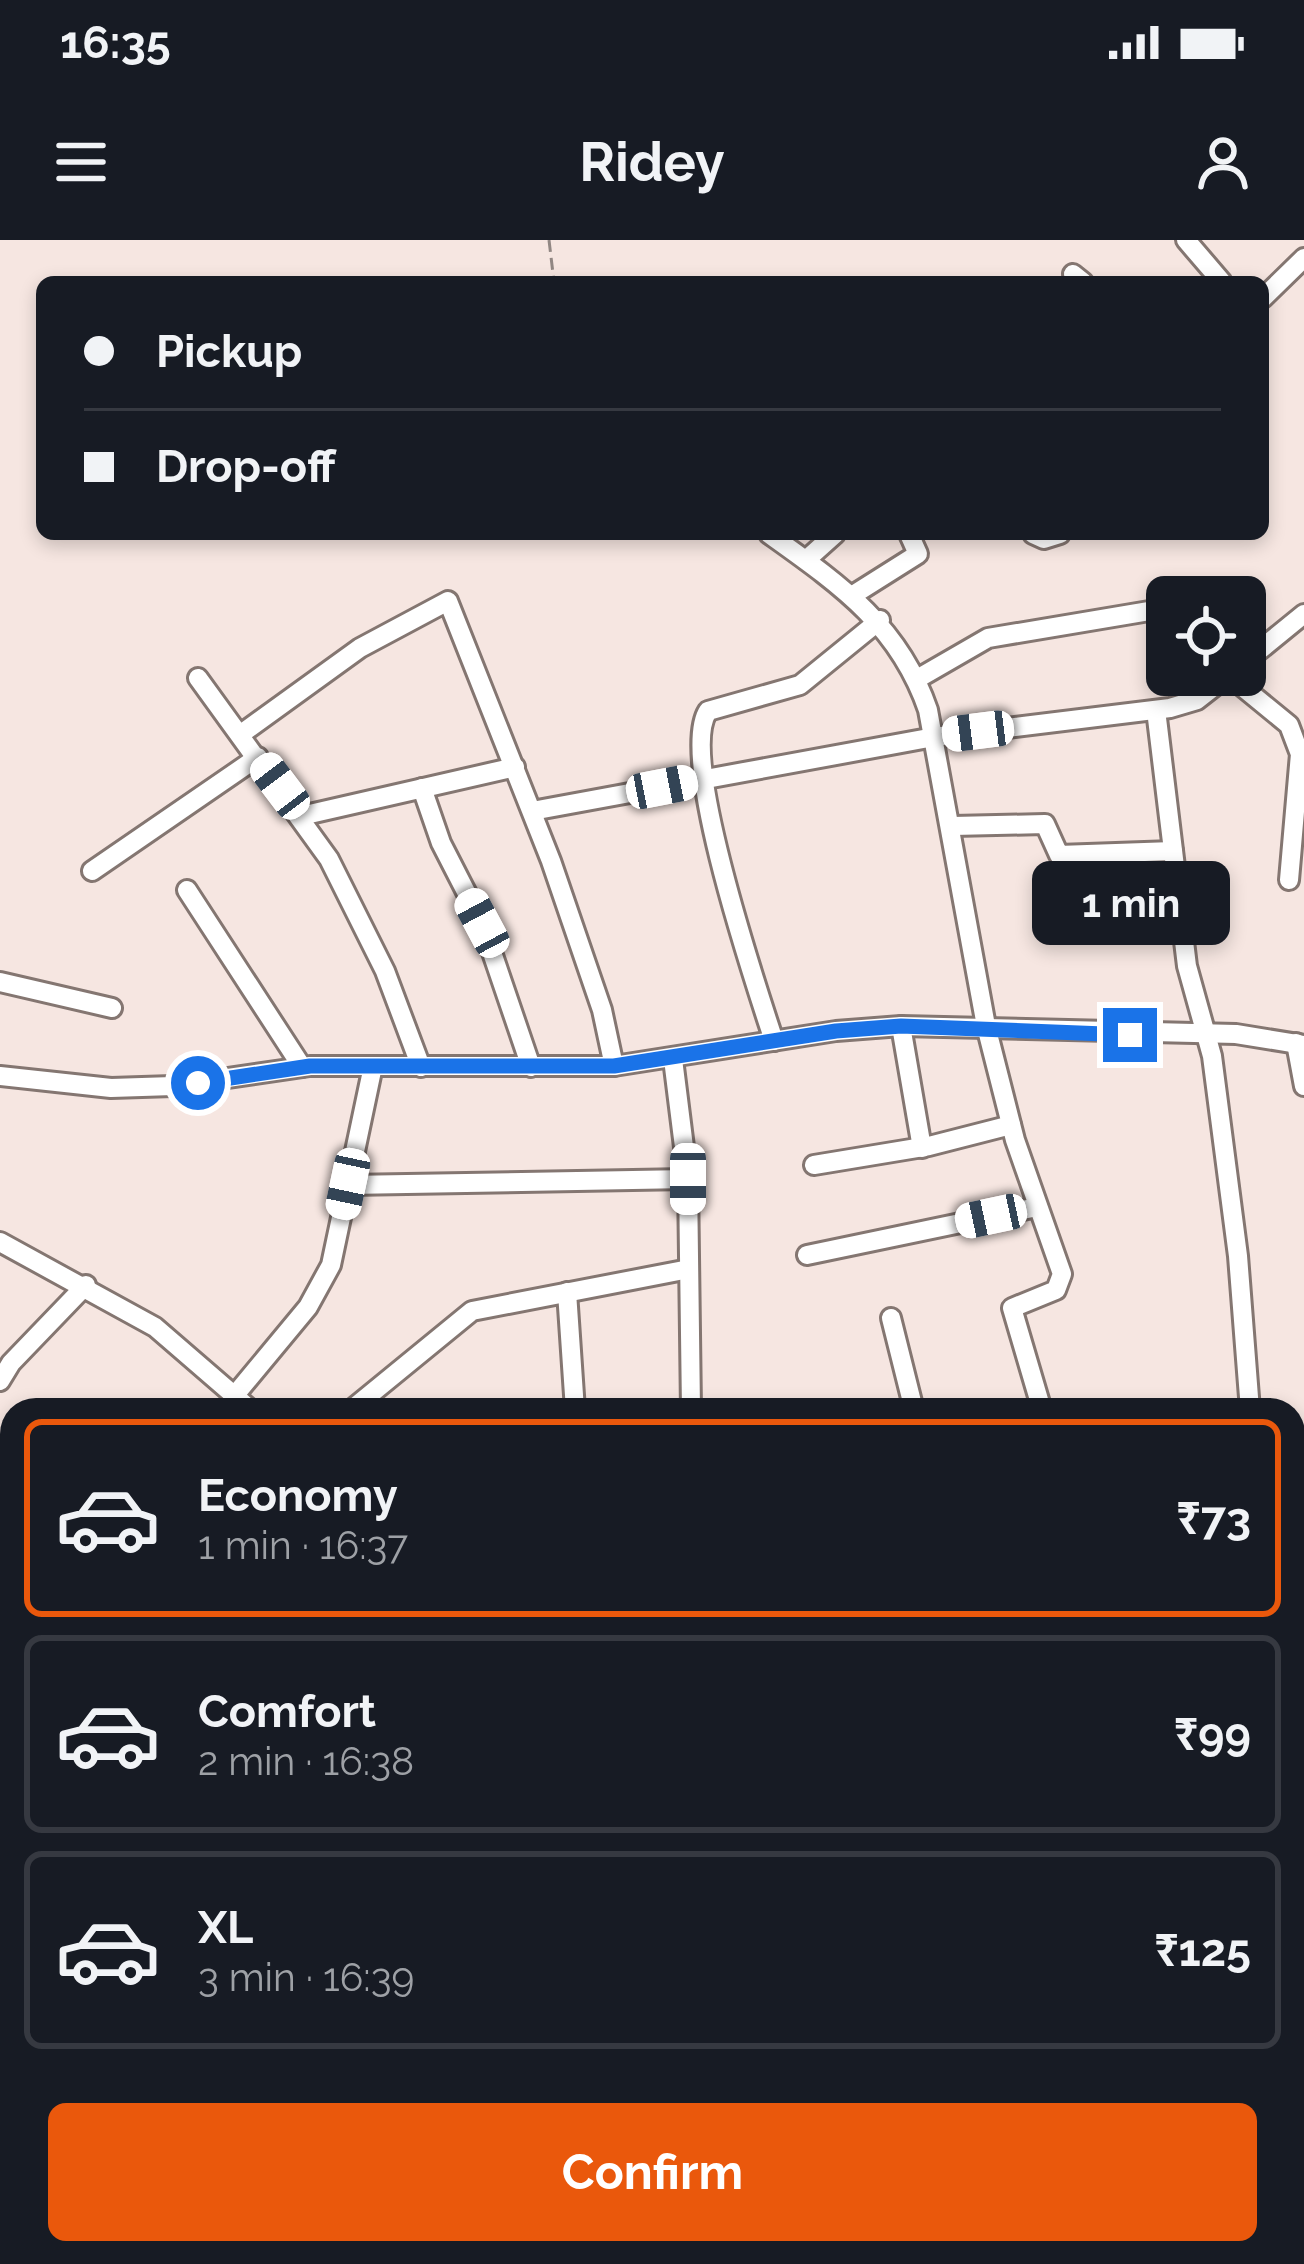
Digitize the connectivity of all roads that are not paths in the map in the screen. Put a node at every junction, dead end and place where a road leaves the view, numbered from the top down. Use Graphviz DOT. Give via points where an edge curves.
graph roads {
  1 [pos="1186,240"];
  2 [pos="1304,258"];
  3 [pos="1217,276"];
  4 [pos="1269,292"];
  5 [pos="778,540"];
  6 [pos="828,540"];
  7 [pos="912,540"];
  8 [pos="806,560"];
  9 [pos="853,595"];
  10 [pos="1146,612"];
  11 [pos="1304,614"];
  12 [pos="880,620"];
  13 [pos="1266,645"];
  14 [pos="198,678"];
  15 [pos="917,679"];
  16 [pos="1202,696"];
  17 [pos="1252,696"];
  18 [pos="1156,710"];
  19 [pos="241,734"];
  20 [pos="934,737"];
  21 [pos="258,757"];
  22 [pos="515,766"];
  23 [pos="705,779"];
  24 [pos="422,788"];
  25 [pos="532,811"];
  26 [pos="301,816"];
  27 [pos="953,826"];
  28 [pos="1173,851"];
  29 [pos="92,871"];
  30 [pos="1289,880"];
  31 [pos="187,890"];
  32 [pos="0,982"];
  33 [pos="112,1008"];
  34 [pos="901,1026"];
  35 [pos="986,1026"];
  36 [pos="1207,1034"];
  37 [pos="774,1041"];
  38 [pos="1300,1044"];
  39 [pos="673,1059"];
  40 [pos="373,1066"];
  41 [pos="614,1066"];
  42 [pos="302,1067"];
  43 [pos="421,1067"];
  44 [pos="531,1067"];
  45 [pos="0,1076"];
  46 [pos="1304,1086"];
  47 [pos="1011,1125"];
  48 [pos="922,1148"];
  49 [pos="814,1165"];
  50 [pos="688,1179"];
  51 [pos="348,1184"];
  52 [pos="1037,1207"];
  53 [pos="0,1241"];
  54 [pos="807,1255"];
  55 [pos="689,1269"];
  56 [pos="86,1285"];
  57 [pos="567,1292"];
  58 [pos="891,1318"];
  59 [pos="0,1381"];
  60 [pos="235,1395"];
  61 [pos="238,1398"];
  62 [pos="365,1398"];
  63 [pos="573,1398"];
  64 [pos="691,1398"];
  65 [pos="911,1398"];
  66 [pos="1038,1398"];
  67 [pos="1249,1398"];
  1 -- 3 [label="street"];
  2 -- 4 [label="street"];
  5 -- 8 [label="street"];
  6 -- 8 [label="street"];
  7 -- 9 [label="street" via="918,554"];
  8 -- 9 [label="street"];
  9 -- 12 [label="street"];
  10 -- 15 [label="street" via="988,638"];
  11 -- 13 [label="street"];
  12 -- 15 [label="street"];
  12 -- 23 [label="street" via="800,685 708,711"];
  14 -- 19 [label="street"];
  15 -- 20 [label="street"];
  16 -- 18 [label="street"];
  17 -- 30 [label="street" via="1297,736"];
  18 -- 20 [label="street"];
  18 -- 28 [label="street"];
  19 -- 21 [label="street"];
  19 -- 22 [label="street" via="360,648 448,602"];
  20 -- 23 [label="street"];
  20 -- 27 [label="street"];
  21 -- 26 [label="street"];
  21 -- 29 [label="street"];
  22 -- 24 [label="street"];
  22 -- 25 [label="street"];
  23 -- 25 [label="street"];
  23 -- 37 [label="street" via="731,903"];
  24 -- 26 [label="street"];
  24 -- 44 [label="street" via="490,943"];
  25 -- 41 [label="street"];
  26 -- 43 [label="street" via="358,914"];
  27 -- 28 [label="street" via="1046,824 1059,855"];
  27 -- 35 [label="street"];
  28 -- 36 [label="street" via="1187,966"];
  31 -- 42 [label="street"];
  32 -- 33 [label="street"];
  34 -- 35 [label="street"];
  34 -- 37 [label="street"];
  34 -- 48 [label="street"];
  35 -- 36 [label="street"];
  35 -- 47 [label="street"];
  36 -- 38 [label="street"];
  36 -- 67 [label="street"];
  37 -- 39 [label="street"];
  38 -- 46 [label="street"];
  39 -- 41 [label="street"];
  39 -- 50 [label="street"];
  40 -- 42 [label="street"];
  40 -- 43 [label="street"];
  40 -- 51 [label="street"];
  41 -- 44 [label="street"];
  42 -- 45 [label="street" via="111,1088"];
  43 -- 44 [label="street"];
  47 -- 48 [label="street"];
  47 -- 52 [label="street"];
  48 -- 49 [label="street"];
  50 -- 51 [label="street"];
  50 -- 55 [label="street"];
  51 -- 60 [label="street" via="321,1287"];
  52 -- 54 [label="street"];
  52 -- 66 [label="street" via="1062,1281 1012,1312"];
  53 -- 56 [label="street"];
  55 -- 57 [label="street"];
  55 -- 64 [label="street"];
  56 -- 59 [label="street"];
  56 -- 60 [label="street" via="155,1327"];
  57 -- 62 [label="street" via="458,1318"];
  57 -- 63 [label="street"];
  58 -- 65 [label="street"];
  60 -- 61 [label="street"];
}
